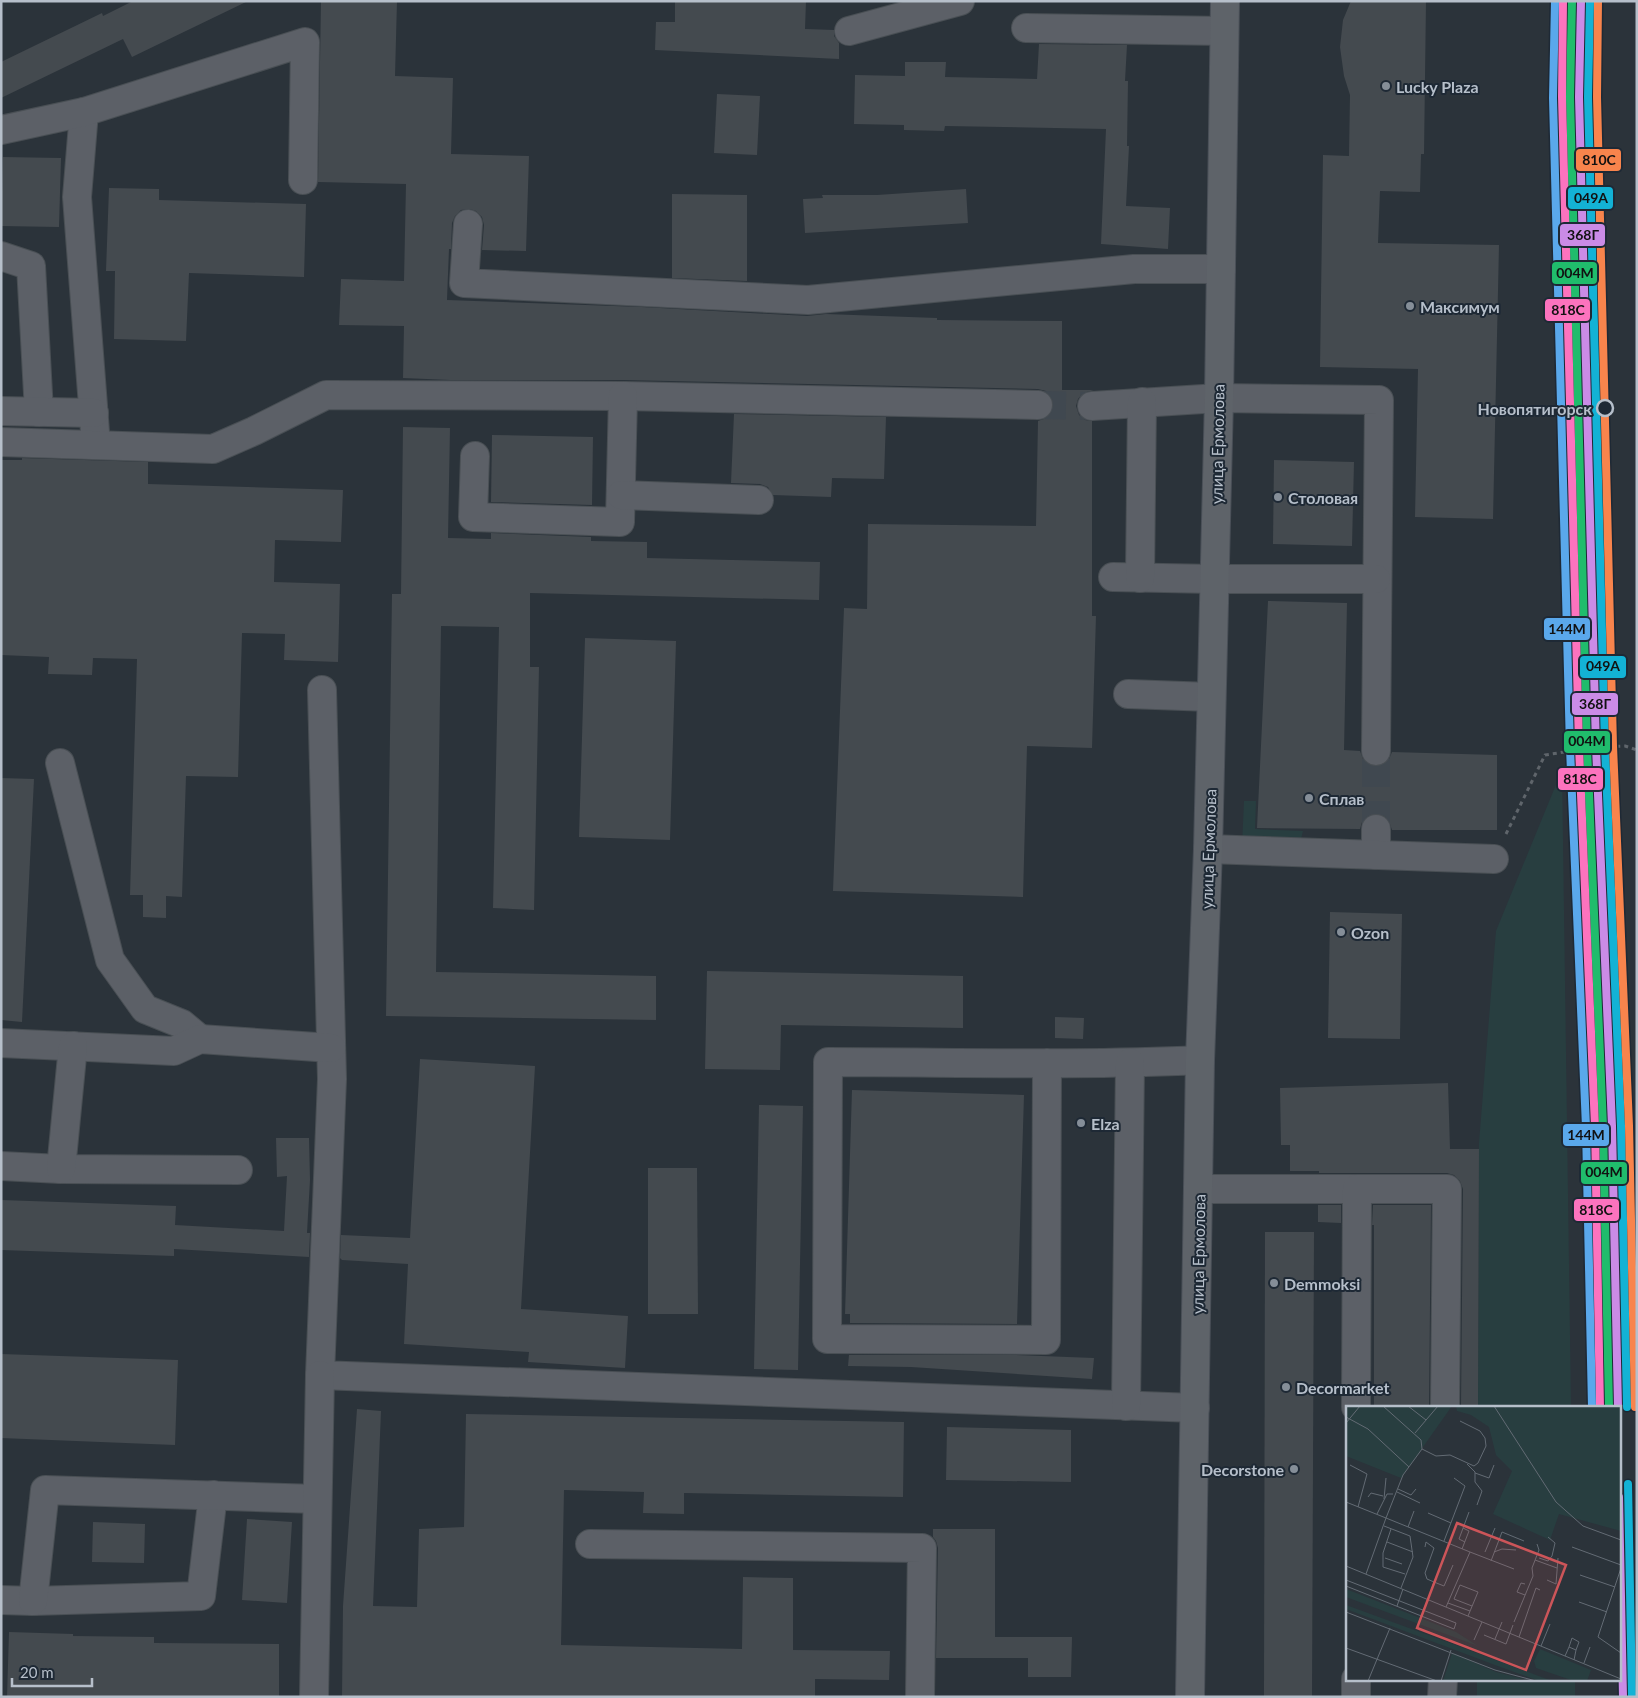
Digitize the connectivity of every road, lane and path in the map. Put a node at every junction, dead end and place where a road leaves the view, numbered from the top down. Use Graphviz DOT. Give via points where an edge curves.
graph roads {
  1 [pos="960,1"];
  2 [pos="1225,1"];
  3 [pos="1026,28"];
  4 [pos="849,31"];
  5 [pos="1224,31"];
  6 [pos="84,112"];
  7 [pos="1,130"];
  8 [pos="303,180"];
  9 [pos="468,224"];
  10 [pos="1,256"];
  11 [pos="1220,269"];
  12 [pos="623,396"];
  13 [pos="1219,398"];
  14 [pos="1142,402"];
  15 [pos="1038,405"];
  16 [pos="1092,406"];
  17 [pos="1,411"];
  18 [pos="39,412"];
  19 [pos="94,412"];
  20 [pos="1,442"];
  21 [pos="96,445"];
  22 [pos="475,456"];
  23 [pos="620,495"];
  24 [pos="759,500"];
  25 [pos="1113,577"];
  26 [pos="1140,578"];
  27 [pos="1214,579"];
  28 [pos="1376,579"];
  29 [pos="322,690"];
  30 [pos="1128,694"];
  31 [pos="1211,697"];
  32 [pos="1637,750"];
  33 [pos="1376,751"];
  34 [pos="60,762"];
  35 [pos="1208,849"];
  36 [pos="1494,859"];
  37 [pos="200,1039"];
  38 [pos="1,1043"];
  39 [pos="73,1046"];
  40 [pos="331,1048"];
  41 [pos="1200,1060"];
  42 [pos="1046,1063"];
  43 [pos="1130,1063"];
  44 [pos="1,1166"];
  45 [pos="61,1169"];
  46 [pos="238,1170"];
  47 [pos="1198,1189"];
  48 [pos="1357,1190"];
  49 [pos="320,1375"];
  50 [pos="1126,1406"];
  51 [pos="1356,1406"];
  52 [pos="1445,1406"];
  53 [pos="1195,1408"];
  54 [pos="213,1495"];
  55 [pos="318,1498"];
  56 [pos="590,1544"];
  57 [pos="1,1600"];
  58 [pos="33,1601"];
  59 [pos="1356,1680"];
  60 [pos="1442,1680"];
  61 [pos="314,1697"];
  62 [pos="920,1697"];
  63 [pos="1190,1697"];
  64 [pos="1356,1697"];
  65 [pos="1442,1697"];
  1 -- 4 [label="lane"];
  2 -- 5 [label="main road, улица Ермолова"];
  3 -- 5 [label="lane"];
  5 -- 11 [label="main road, улица Ермолова"];
  6 -- 7 [label="lane"];
  6 -- 8 [label="lane" via="305,42"];
  6 -- 19 [label="lane" via="77,197"];
  9 -- 11 [label="lane" via="464,283 808,300 1134,269"];
  10 -- 18 [label="lane" via="31,266"];
  11 -- 13 [label="main road, улица Ермолова"];
  12 -- 15 [label="lane"];
  12 -- 21 [label="lane" via="326,395 213,449"];
  12 -- 23 [label="lane"];
  13 -- 14 [label="lane"];
  13 -- 27 [label="main road, улица Ермолова"];
  13 -- 28 [label="lane" via="1379,400"];
  14 -- 16 [label="lane"];
  14 -- 26 [label="lane"];
  17 -- 18 [label="lane"];
  18 -- 19 [label="lane"];
  19 -- 21 [label="lane"];
  20 -- 21 [label="lane"];
  22 -- 23 [label="lane" via="473,517 620,522"];
  23 -- 24 [label="lane"];
  25 -- 26 [label="lane"];
  26 -- 27 [label="lane"];
  27 -- 28 [label="lane"];
  27 -- 31 [label="main road, улица Ермолова"];
  28 -- 33 [label="lane"];
  29 -- 40 [label="lane"];
  30 -- 31 [label="lane"];
  31 -- 35 [label="main road, улица Ермолова"];
  32 -- 36 [label="path" via="1625,746 1596,747 1545,755"];
  34 -- 37 [label="lane" via="110,960 146,1009 182,1024"];
  35 -- 36 [label="lane" via="1376,842"];
  35 -- 41 [label="main road, улица Ермолова"];
  37 -- 39 [label="lane" via="174,1051"];
  37 -- 40 [label="lane"];
  38 -- 39 [label="lane"];
  39 -- 45 [label="lane"];
  40 -- 49 [label="lane"];
  41 -- 43 [label="lane"];
  41 -- 47 [label="main road, улица Ермолова"];
  42 -- 42 [label="lane" via="828,1062 827,1339 1046,1340"];
  42 -- 43 [label="lane"];
  43 -- 50 [label="lane"];
  44 -- 45 [label="lane"];
  45 -- 46 [label="lane"];
  47 -- 48 [label="lane"];
  47 -- 53 [label="main road, улица Ермолова"];
  48 -- 51 [label="lane"];
  48 -- 52 [label="lane" via="1447,1189"];
  49 -- 50 [label="lane"];
  49 -- 55 [label="lane"];
  50 -- 53 [label="lane"];
  53 -- 63 [label="main road, улица Ермолова"];
  54 -- 55 [label="lane"];
  54 -- 58 [label="lane" via="201,1596"];
  54 -- 58 [label="lane" via="46,1490"];
  55 -- 61 [label="lane"];
  56 -- 62 [label="lane" via="922,1548"];
  57 -- 58 [label="lane"];
  59 -- 64 [label="lane"];
  60 -- 65 [label="lane"];
}
